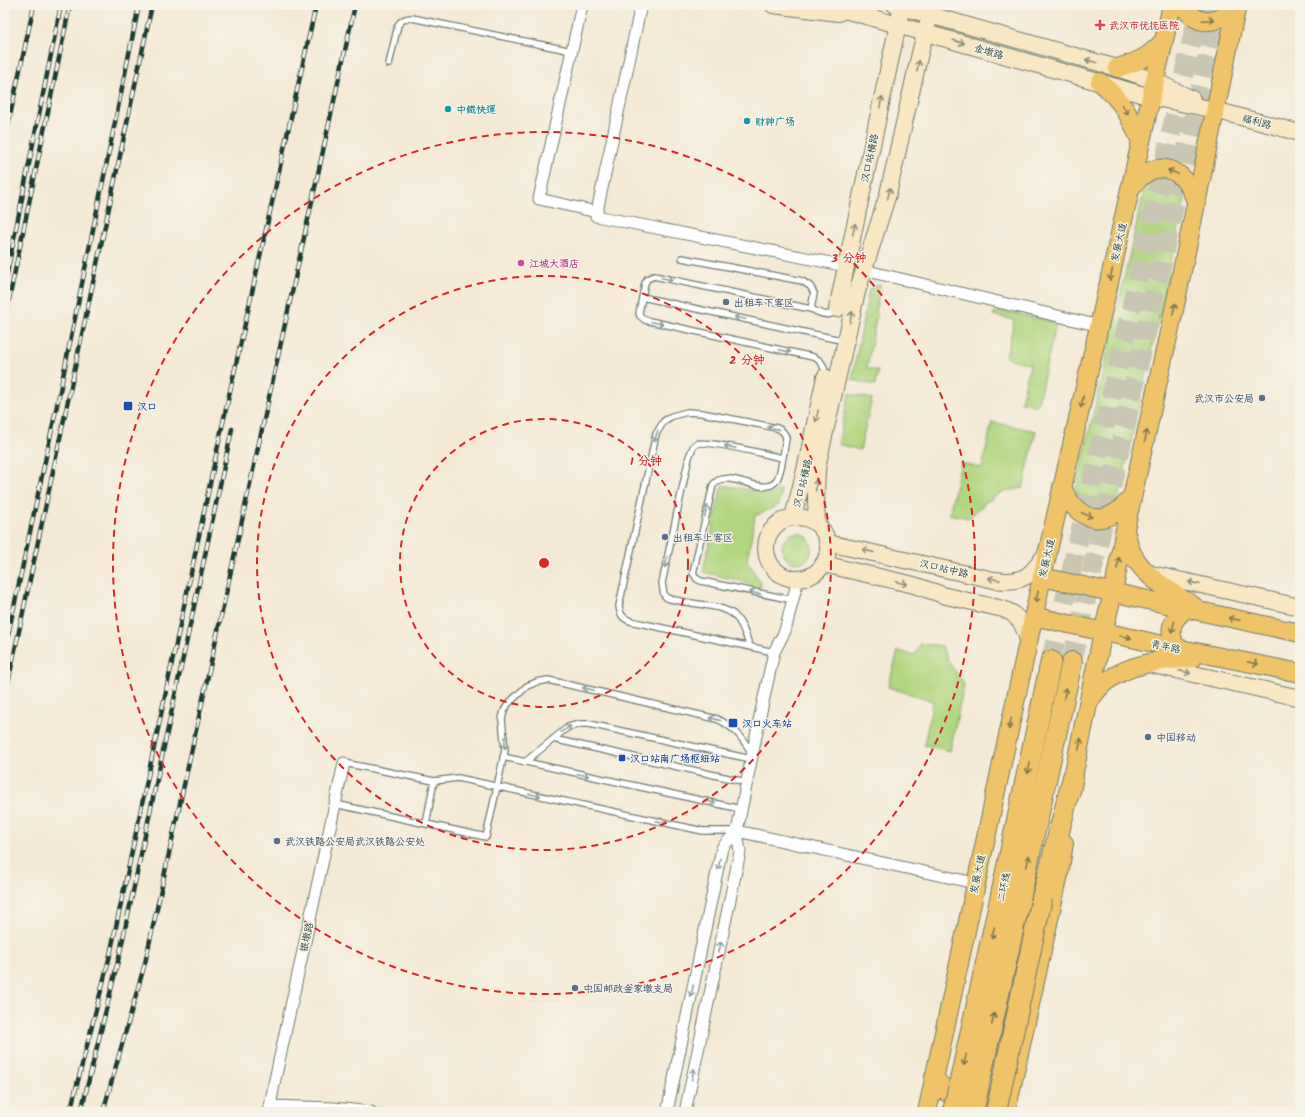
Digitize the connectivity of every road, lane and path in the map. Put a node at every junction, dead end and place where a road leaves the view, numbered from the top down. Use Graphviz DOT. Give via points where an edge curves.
graph roads {
  1 [pos="582,5"];
  2 [pos="641,5"];
  3 [pos="773,5"];
  4 [pos="827,5"];
  5 [pos="1172,5"];
  6 [pos="1183,5"];
  7 [pos="1236,5"];
  8 [pos="898,6"];
  9 [pos="930,15"];
  10 [pos="863,16"];
  11 [pos="897,25"];
  12 [pos="926,33"];
  13 [pos="1164,40"];
  14 [pos="572,51"];
  15 [pos="389,64"];
  16 [pos="1117,68"];
  17 [pos="1100,82"];
  18 [pos="1153,89"];
  19 [pos="1215,110"];
  20 [pos="1300,133"];
  21 [pos="1141,142"];
  22 [pos="1130,188"];
  23 [pos="1196,201"];
  24 [pos="597,212"];
  25 [pos="682,258"];
  26 [pos="846,266"];
  27 [pos="863,270"];
  28 [pos="642,297"];
  29 [pos="811,309"];
  30 [pos="837,309"];
  31 [pos="1100,326"];
  32 [pos="846,341"];
  33 [pos="825,377"];
  34 [pos="782,458"];
  35 [pos="1062,487"];
  36 [pos="1133,495"];
  37 [pos="793,518"];
  38 [pos="817,524"];
  39 [pos="1125,529"];
  40 [pos="828,543"];
  41 [pos="1048,550"];
  42 [pos="823,564"];
  43 [pos="1147,573"];
  44 [pos="1042,577"];
  45 [pos="798,579"];
  46 [pos="1113,593"];
  47 [pos="793,600"];
  48 [pos="1300,608"];
  49 [pos="1185,609"];
  50 [pos="1204,613"];
  51 [pos="1033,616"];
  52 [pos="1103,632"];
  53 [pos="1300,633"];
  54 [pos="1028,638"];
  55 [pos="750,647"];
  56 [pos="1176,648"];
  57 [pos="774,652"];
  58 [pos="1217,656"];
  59 [pos="1051,661"];
  60 [pos="1072,662"];
  61 [pos="1148,664"];
  62 [pos="1300,673"];
  63 [pos="1300,698"];
  64 [pos="1089,700"];
  65 [pos="553,739"];
  66 [pos="504,757"];
  67 [pos="752,757"];
  68 [pos="525,762"];
  69 [pos="344,763"];
  70 [pos="1073,777"];
  71 [pos="434,782"];
  72 [pos="746,782"];
  73 [pos="497,786"];
  74 [pos="335,804"];
  75 [pos="741,809"];
  76 [pos="426,824"];
  77 [pos="737,831"];
  78 [pos="975,883"];
  79 [pos="1010,897"];
  80 [pos="934,1077"];
  81 [pos="1011,1093"];
  82 [pos="270,1109"];
  83 [pos="371,1112"];
  84 [pos="667,1112"];
  85 [pos="685,1112"];
  86 [pos="927,1112"];
  87 [pos="953,1112"];
  88 [pos="973,1112"];
  89 [pos="996,1112"];
  90 [pos="1006,1112"];
  1 -- 14 [label="street"];
  2 -- 24 [label="street"];
  3 -- 10 [label="main road"];
  4 -- 10 [label="main road, 金墩路"];
  5 -- 13 [label="main road, 发展大道"];
  6 -- 7 [label="main road, one-way" via="1192,16 1207,22 1221,18"];
  7 -- 19 [label="main road"];
  8 -- 9 [label="main road, 金墩路"];
  8 -- 11 [label="main road, 汉口站横路"];
  9 -- 12 [label="main road"];
  16 -- 9 [label="main road, 金墩路, one-way"];
  10 -- 11 [label="main road, 金墩路"];
  11 -- 12 [label="main road, 金墩路"];
  26 -- 11 [label="main road, 汉口站横路, one-way"];
  12 -- 17 [label="main road, 金墩路, one-way"];
  27 -- 12 [label="main road, one-way" via="888,194"];
  13 -- 16 [label="main road" via="1141,60"];
  13 -- 18 [label="main road, 发展大道"];
  14 -- 15 [label="lane" via="406,18 398,25"];
  14 -- 24 [label="street" via="539,199"];
  16 -- 18 [label="main road, 金墩路"];
  17 -- 18 [label="main road, 金墩路"];
  17 -- 21 [label="main road, one-way" via="1126,110"];
  18 -- 19 [label="main road, 福利路"];
  18 -- 21 [label="main road, 发展大道"];
  19 -- 20 [label="main road, 福利路"];
  19 -- 23 [label="main road"];
  21 -- 22 [label="main road, 发展大道"];
  23 -- 22 [label="main road, one-way" via="1180,175 1163,168 1144,174"];
  22 -- 31 [label="main road, 发展大道, one-way"];
  36 -- 23 [label="main road, one-way"];
  24 -- 26 [label="street" via="596,216"];
  25 -- 29 [label="lane" via="802,281 810,286 814,293"];
  26 -- 30 [label="main road, 汉口站横路"];
  27 -- 31 [label="street"];
  32 -- 27 [label="main road, one-way"];
  28 -- 29 [label="lane, one-way" via="647,279 654,276"];
  32 -- 28 [label="lane, one-way"];
  28 -- 33 [label="lane, one-way" via="639,313 645,320 813,357 823,365"];
  29 -- 30 [label="lane" via="830,315"];
  31 -- 35 [label="main road, 发展大道, one-way"];
  38 -- 32 [label="main road, one-way" via="818,464"];
  33 -- 37 [label="main road, 汉口站横路, one-way" via="806,470"];
  47 -- 34 [label="lane, one-way" via="701,581 693,573 711,490 716,481 725,479 770,486 777,481"];
  34 -- 55 [label="lane, one-way" via="712,443 697,443 694,446 689,457 662,583 667,598 733,613"];
  34 -- 55 [label="lane, one-way" via="786,438 784,432 777,428 695,412 679,413 664,421 656,434 619,606 620,613 630,621"];
  35 -- 36 [label="main road, one-way" via="1073,506 1090,518 1109,516 1118,511"];
  35 -- 41 [label="main road, 发展大道"];
  36 -- 39 [label="main road"];
  37 -- 38 [label="main road" via="801,517"];
  37 -- 45 [label="main road" via="778,524 772,531 768,538 767,555 775,570 782,575"];
  38 -- 40 [label="main road"];
  39 -- 43 [label="main road" via="1137,561"];
  46 -- 39 [label="main road, one-way"];
  41 -- 40 [label="main road, 汉口站中路, one-way" via="1030,574 1020,580 1009,582"];
  40 -- 42 [label="main road"];
  41 -- 44 [label="main road, 发展大道"];
  42 -- 45 [label="main road" via="813,574"];
  42 -- 54 [label="main road, one-way" via="1003,609 1012,613 1021,622"];
  48 -- 43 [label="main road, one-way"];
  43 -- 50 [label="main road"];
  44 -- 46 [label="main road"];
  44 -- 51 [label="main road, 发展大道, one-way"];
  45 -- 47 [label="street"];
  46 -- 49 [label="main road"];
  46 -- 52 [label="main road"];
  47 -- 57 [label="street" via="785,631"];
  49 -- 50 [label="main road"];
  49 -- 56 [label="main road, one-way" via="1172,624 1171,631"];
  53 -- 50 [label="main road, one-way"];
  51 -- 52 [label="main road, 青年路"];
  51 -- 54 [label="main road, 发展大道"];
  52 -- 56 [label="main road, 青年路, one-way"];
  52 -- 64 [label="main road"];
  54 -- 78 [label="main road, 发展大道, one-way"];
  55 -- 57 [label="lane"];
  56 -- 58 [label="main road, 青年路"];
  57 -- 67 [label="street"];
  58 -- 61 [label="main road"];
  58 -- 62 [label="main road, 青年路, one-way"];
  59 -- 79 [label="highway, 二环线, one-way"];
  79 -- 60 [label="highway, 二环线, one-way"];
  61 -- 63 [label="main road, one-way"];
  61 -- 64 [label="main road" via="1115,675"];
  70 -- 64 [label="main road, one-way"];
  65 -- 67 [label="lane, one-way" via="568,726 589,724"];
  65 -- 68 [label="lane"];
  65 -- 72 [label="lane"];
  67 -- 66 [label="lane, one-way" via="740,735 717,719 548,680 527,686 508,704 502,719"];
  66 -- 68 [label="lane"];
  66 -- 73 [label="lane"];
  67 -- 72 [label="street"];
  68 -- 75 [label="lane, one-way"];
  69 -- 71 [label="lane"];
  69 -- 74 [label="street, 银墩路"];
  70 -- 81 [label="main road" via="1059,874"];
  70 -- 89 [label="highway, bridge" via="1042,898"];
  71 -- 73 [label="lane" via="458,778"];
  71 -- 76 [label="lane"];
  72 -- 75 [label="street"];
  73 -- 76 [label="lane" via="486,837"];
  73 -- 77 [label="lane, one-way" via="704,831"];
  74 -- 76 [label="lane"];
  74 -- 82 [label="street, 银墩路"];
  75 -- 77 [label="street"];
  77 -- 78 [label="street"];
  77 -- 84 [label="street, one-way" via="722,848"];
  85 -- 77 [label="street, one-way" via="740,852"];
  78 -- 80 [label="main road, 发展大道"];
  79 -- 87 [label="highway, 二环线, one-way, bridge"];
  88 -- 79 [label="highway, 二环线, one-way, bridge"];
  80 -- 81 [label="main road" via="944,1090 967,1102 983,1102"];
  80 -- 86 [label="main road, 发展大道"];
  81 -- 90 [label="main road"];
  82 -- 83 [label="street" via="334,1108"];
}
